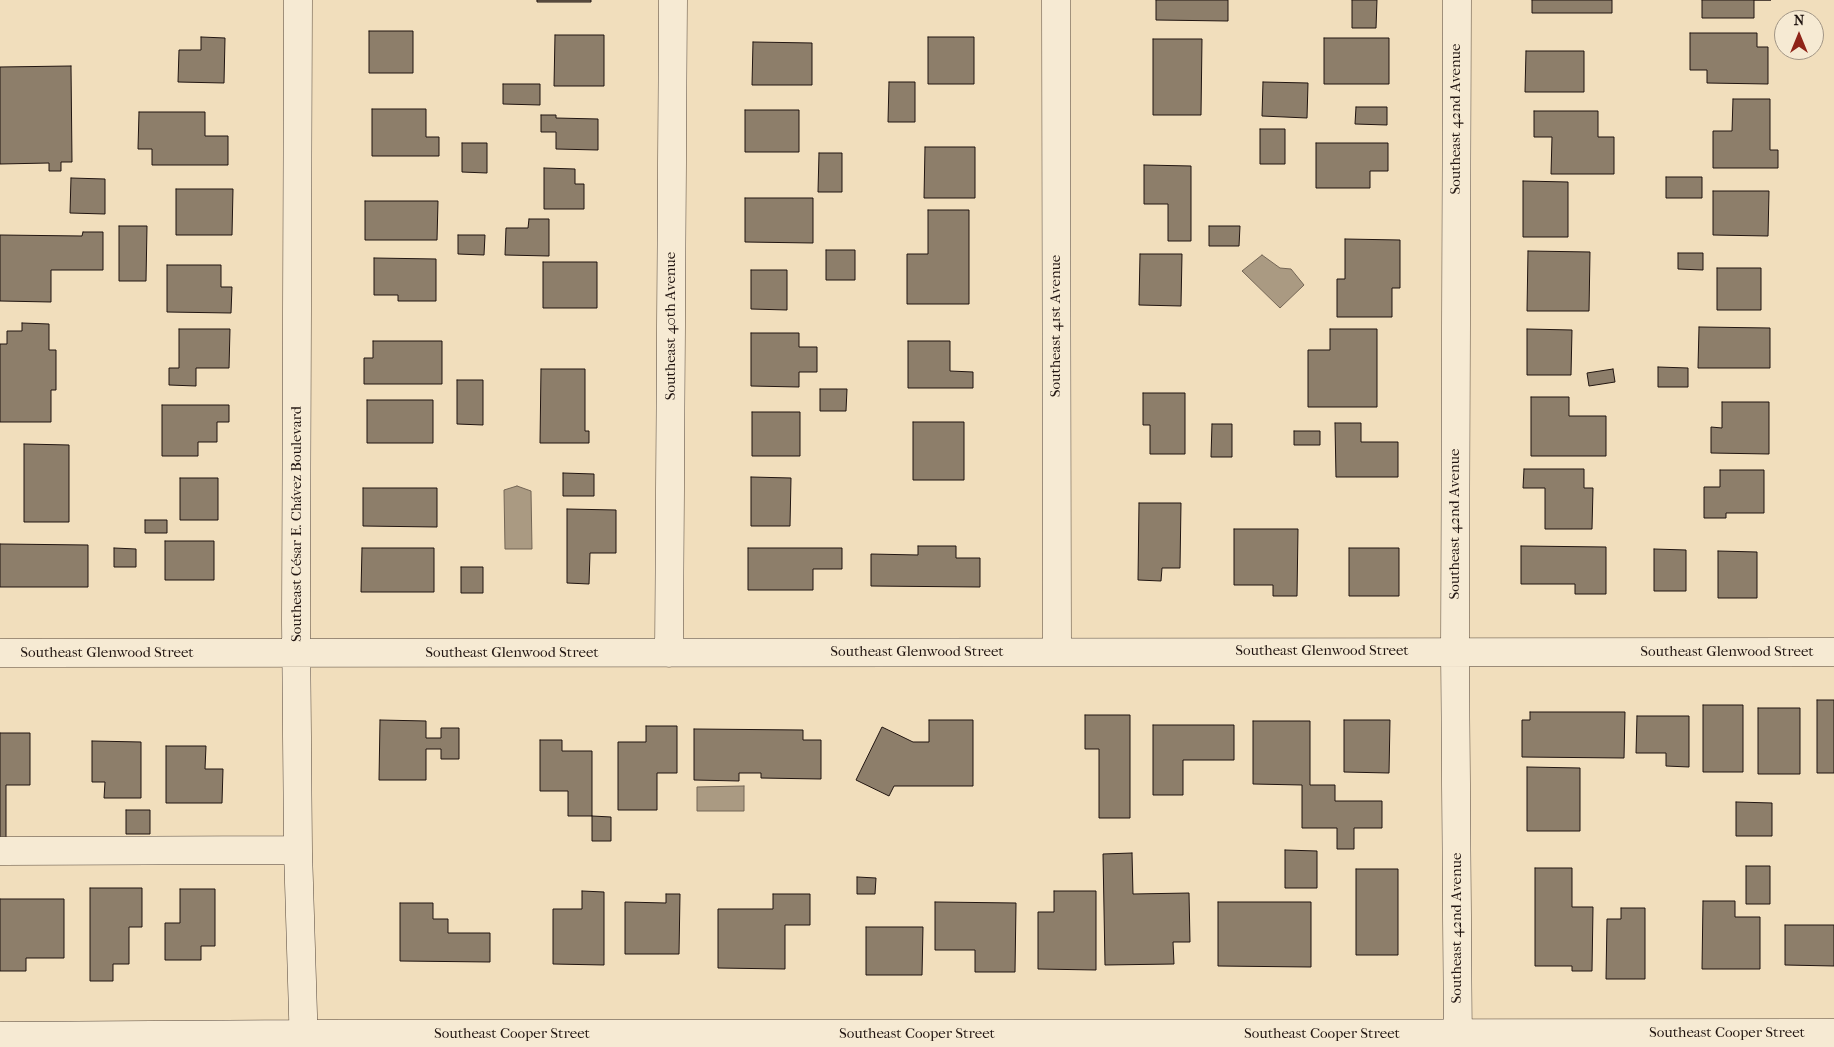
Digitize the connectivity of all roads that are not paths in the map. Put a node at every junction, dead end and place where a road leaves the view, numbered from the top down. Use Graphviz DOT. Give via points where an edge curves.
graph roads {
  1 [pos="298,0"];
  2 [pos="673,0"];
  3 [pos="1056,0"];
  4 [pos="1457,0"];
  5 [pos="1455,651"];
  6 [pos="1057,652"];
  7 [pos="1834,652"];
  8 [pos="0,653"];
  9 [pos="296,653"];
  10 [pos="669,653"];
  11 [pos="298,850"];
  12 [pos="0,851"];
  13 [pos="1834,1034"];
  14 [pos="0,1036"];
  15 [pos="304,1040"];
  16 [pos="1458,1040"];
  1 -- 9 [label="street, Southeast César E. Chávez Boulevard"];
  2 -- 10 [label="street, Southeast 40th Avenue"];
  3 -- 6 [label="street, Southeast 41st Avenue"];
  4 -- 5 [label="street, Southeast 42nd Avenue"];
  5 -- 6 [label="street, Southeast Glenwood Street"];
  5 -- 7 [label="street, Southeast Glenwood Street"];
  5 -- 16 [label="street, Southeast 42nd Avenue"];
  6 -- 10 [label="street, Southeast Glenwood Street"];
  8 -- 9 [label="street, Southeast Glenwood Street"];
  9 -- 10 [label="street, Southeast Glenwood Street"];
  9 -- 11 [label="street, Southeast César E. Chávez Boulevard"];
  11 -- 12 [label="street"];
  11 -- 15 [label="street, Southeast César E. Chávez Boulevard"];
  13 -- 16 [label="street, Southeast Cooper Street"];
  14 -- 15 [label="street, Southeast Cooper Street"];
  15 -- 16 [label="street, Southeast Cooper Street"];
}
